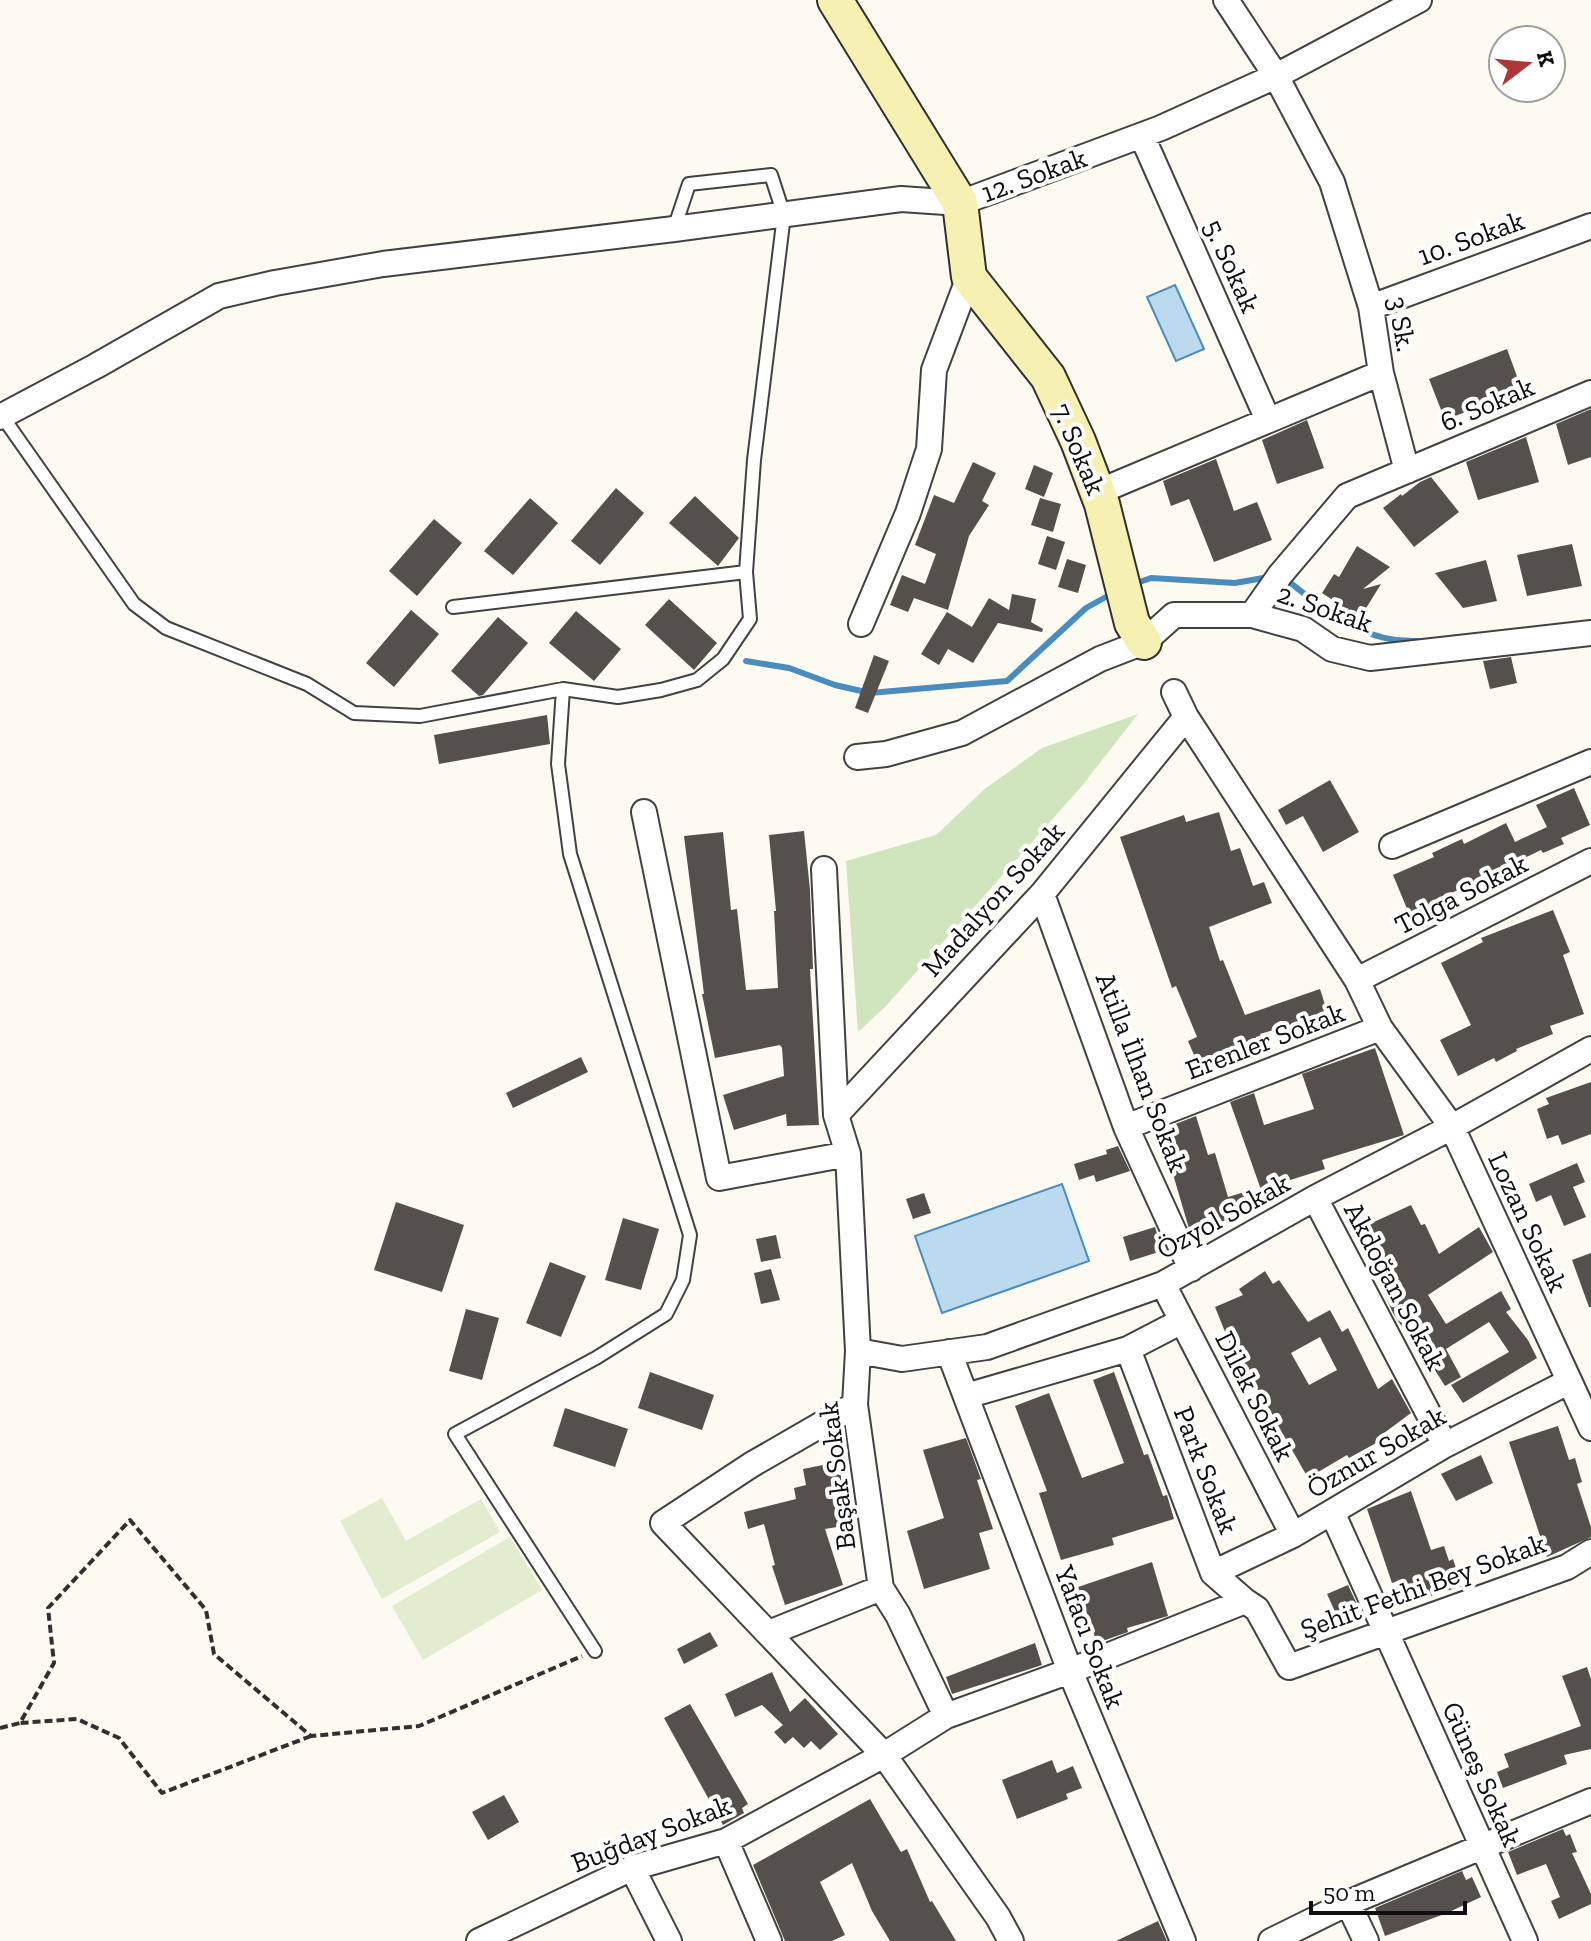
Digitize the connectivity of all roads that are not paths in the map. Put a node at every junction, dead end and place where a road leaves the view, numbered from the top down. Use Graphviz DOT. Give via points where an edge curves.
graph roads {
  1 [pos="835,0"];
  2 [pos="1226,0"];
  3 [pos="1419,0"];
  4 [pos="1276,76"];
  5 [pos="1142,136"];
  6 [pos="960,203"];
  7 [pos="784,215"];
  8 [pos="1591,226"];
  9 [pos="674,229"];
  10 [pos="969,277"];
  11 [pos="1371,307"];
  12 [pos="1381,373"];
  13 [pos="1591,393"];
  14 [pos="1,415"];
  15 [pos="1268,420"];
  16 [pos="1407,471"];
  17 [pos="1098,492"];
  18 [pos="746,572"];
  19 [pos="453,607"];
  20 [pos="1252,615"];
  21 [pos="861,624"];
  22 [pos="1591,633"];
  23 [pos="1144,642"];
  24 [pos="563,689"];
  25 [pos="1174,692"];
  26 [pos="1186,717"];
  27 [pos="857,757"];
  28 [pos="1591,762"];
  29 [pos="644,812"];
  30 [pos="1392,846"];
  31 [pos="1591,861"];
  32 [pos="824,869"];
  33 [pos="1042,894"];
  34 [pos="1357,980"];
  35 [pos="1380,1028"];
  36 [pos="1591,1049"];
  37 [pos="836,1115"];
  38 [pos="1126,1127"];
  39 [pos="1452,1127"];
  40 [pos="848,1154"];
  41 [pos="1315,1198"];
  42 [pos="1191,1269"];
  43 [pos="1163,1284"];
  44 [pos="1182,1321"];
  45 [pos="1128,1349"];
  46 [pos="858,1351"];
  47 [pos="949,1352"];
  48 [pos="1568,1382"];
  49 [pos="966,1396"];
  50 [pos="855,1405"];
  51 [pos="1591,1428"];
  52 [pos="1445,1445"];
  53 [pos="1332,1512"];
  54 [pos="1293,1535"];
  55 [pos="1591,1552"];
  56 [pos="1213,1573"];
  57 [pos="881,1588"];
  58 [pos="1245,1601"];
  59 [pos="1385,1631"];
  60 [pos="769,1633"];
  61 [pos="595,1651"];
  62 [pos="1070,1671"];
  63 [pos="946,1716"];
  64 [pos="884,1755"];
  65 [pos="1591,1801"];
  66 [pos="726,1841"];
  67 [pos="1482,1846"];
  68 [pos="632,1868"];
  69 [pos="1348,1903"];
  70 [pos="479,1941"];
  71 [pos="669,1941"];
  72 [pos="769,1941"];
  73 [pos="1011,1941"];
  74 [pos="1183,1941"];
  75 [pos="1271,1941"];
  76 [pos="1366,1941"];
  77 [pos="1525,1941"];
  1 -- 6 [label="street"];
  2 -- 4 [label="street, 3 Sk."];
  3 -- 4 [label="street, 12. Sokak"];
  4 -- 5 [label="street, 12. Sokak"];
  4 -- 11 [label="street, 3 Sk." via="1332,182"];
  5 -- 6 [label="street, 12. Sokak"];
  5 -- 15 [label="street, 5. Sokak"];
  6 -- 7 [label="street" via="901,199"];
  6 -- 10 [label="street, 12. Sokak"];
  7 -- 9 [label="street"];
  7 -- 9 [label="lane" via="771,175 689,184"];
  7 -- 18 [label="lane"];
  8 -- 11 [label="street, 10. Sokak"];
  9 -- 14 [label="street" via="383,264 219,296"];
  10 -- 17 [label="street, 7. Sokak" via="1048,377"];
  10 -- 21 [label="street, 12. Sokak" via="934,370 929,449"];
  11 -- 12 [label="street, 3 Sk."];
  12 -- 15 [label="street"];
  12 -- 16 [label="street, 3 Sk."];
  13 -- 16 [label="street, 6. Sokak"];
  14 -- 24 [label="lane" via="134,604 166,628 307,684 354,713 420,716"];
  15 -- 17 [label="street"];
  16 -- 20 [label="street" via="1347,496"];
  17 -- 23 [label="street, 7. Sokak" via="1132,623"];
  18 -- 19 [label="lane"];
  18 -- 24 [label="lane" via="750,619 723,659 697,680 618,697"];
  20 -- 22 [label="street, 2. Sokak" via="1303,629 1332,649 1370,658"];
  20 -- 23 [label="street, 2. Sokak" via="1174,615"];
  23 -- 27 [label="street" via="1100,659 962,733"];
  24 -- 61 [label="lane" via="558,764 570,854 690,1235 688,1250 683,1280 666,1314 455,1434"];
  25 -- 26 [label="street"];
  26 -- 33 [label="street, Madalyon Sokak"];
  26 -- 34 [label="street"];
  28 -- 30 [label="street"];
  29 -- 40 [label="street" via="719,1178"];
  31 -- 34 [label="street, Tolga Sokak"];
  32 -- 37 [label="street, Başak Sokak"];
  33 -- 37 [label="street, Madalyon Sokak"];
  33 -- 38 [label="street, Atilla İlhan Sokak"];
  34 -- 35 [label="street"];
  35 -- 38 [label="street, Erenler Sokak"];
  35 -- 39 [label="street"];
  36 -- 39 [label="street, Özyol Sokak"];
  37 -- 40 [label="street, Başak Sokak"];
  38 -- 42 [label="street, Atilla İlhan Sokak"];
  39 -- 41 [label="street, Özyol Sokak"];
  39 -- 48 [label="street, Lozan Sokak"];
  40 -- 46 [label="street, Başak Sokak"];
  41 -- 42 [label="street, Özyol Sokak"];
  41 -- 52 [label="street, Akdoğan Sokak"];
  42 -- 43 [label="street, Özyol Sokak"];
  43 -- 44 [label="street, Dilek Sokak"];
  43 -- 47 [label="street, Özyol Sokak" via="987,1347"];
  44 -- 45 [label="street"];
  44 -- 54 [label="street, Dilek Sokak"];
  45 -- 49 [label="street"];
  45 -- 56 [label="street, Park Sokak"];
  46 -- 47 [label="street, Özyol Sokak" via="902,1359"];
  46 -- 50 [label="street, Başak Sokak"];
  47 -- 49 [label="street, Yafacı Sokak"];
  48 -- 51 [label="street, Lozan Sokak"];
  48 -- 52 [label="street, Öznur Sokak"];
  49 -- 62 [label="street, Yafacı Sokak"];
  50 -- 57 [label="street, Başak Sokak"];
  50 -- 60 [label="street" via="663,1523"];
  52 -- 53 [label="street, Öznur Sokak"];
  53 -- 54 [label="street, Öznur Sokak"];
  53 -- 59 [label="street, Güneş Sokak"];
  54 -- 56 [label="street, Öznur Sokak"];
  55 -- 59 [label="street, Şehit Fethi Bey Sokak" via="1567,1567"];
  56 -- 58 [label="street, Park Sokak"];
  57 -- 60 [label="street"];
  57 -- 63 [label="street, Başak Sokak"];
  58 -- 59 [label="street, Şehit Fethi Bey Sokak" via="1257,1609 1289,1667"];
  58 -- 62 [label="street"];
  59 -- 67 [label="street, Güneş Sokak"];
  60 -- 64 [label="street"];
  62 -- 63 [label="street"];
  62 -- 74 [label="street, Yafacı Sokak"];
  63 -- 64 [label="street"];
  64 -- 66 [label="street, Buğday Sokak"];
  64 -- 73 [label="street"];
  65 -- 67 [label="street"];
  66 -- 68 [label="street, Buğday Sokak"];
  66 -- 72 [label="street"];
  67 -- 69 [label="street"];
  67 -- 77 [label="street, Güneş Sokak"];
  68 -- 70 [label="street, Buğday Sokak"];
  68 -- 71 [label="street"];
  69 -- 75 [label="street"];
  69 -- 76 [label="street"];
}
